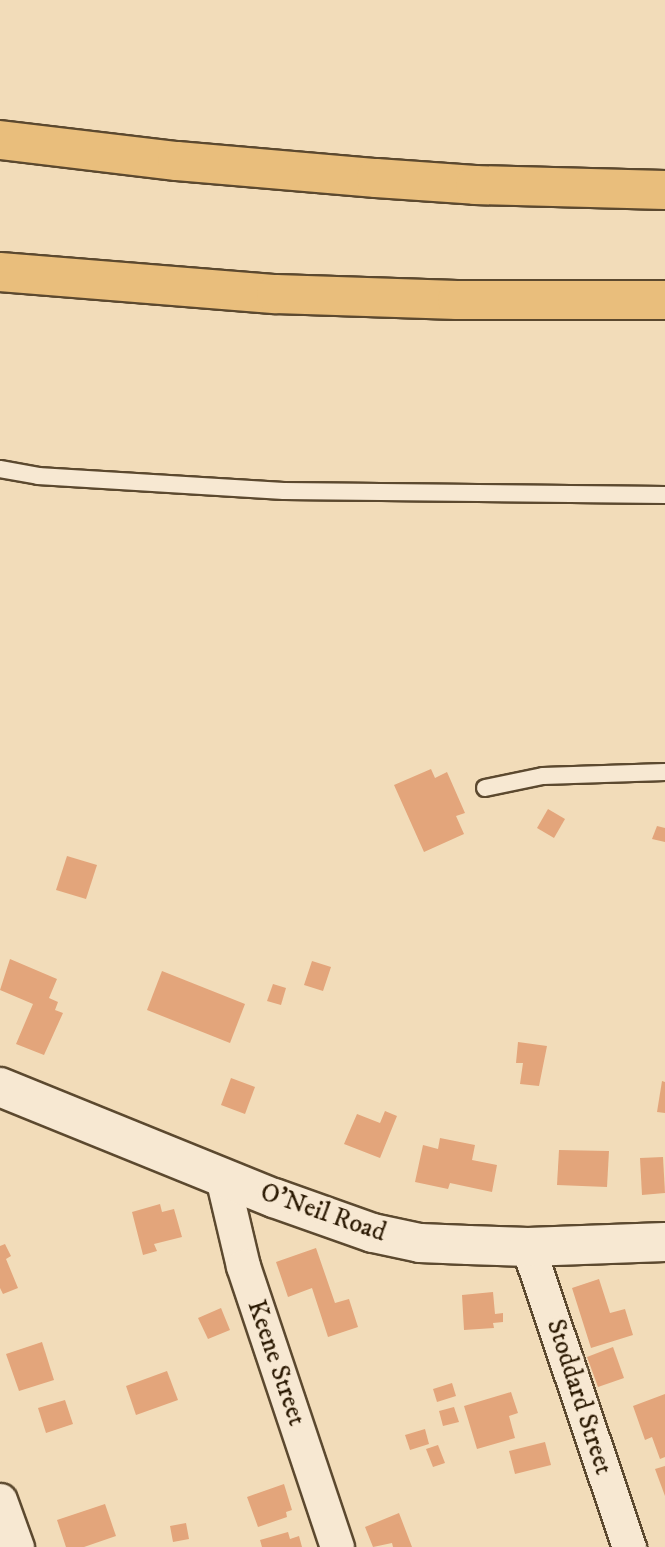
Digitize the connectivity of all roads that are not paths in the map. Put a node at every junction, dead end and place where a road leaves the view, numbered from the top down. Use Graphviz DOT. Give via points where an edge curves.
graph roads {
  1 [pos="0,140"];
  2 [pos="665,190"];
  3 [pos="0,272"];
  4 [pos="665,300"];
  5 [pos="0,469"];
  6 [pos="665,495"];
  7 [pos="665,772"];
  8 [pos="485,788"];
  9 [pos="0,1087"];
  10 [pos="222,1177"];
  11 [pos="665,1242"];
  12 [pos="528,1247"];
  13 [pos="0,1500"];
  14 [pos="17,1547"];
  15 [pos="337,1547"];
  16 [pos="629,1547"];
  1 -- 2 [label="highway" via="376,178"];
  3 -- 4 [label="highway" via="290,294"];
  5 -- 6 [label="lane" via="38,476 284,491"];
  7 -- 8 [label="lane" via="544,776"];
  9 -- 10 [label="street, O'Neil Road"];
  10 -- 12 [label="street, O'Neil Road" via="373,1233 420,1243"];
  10 -- 15 [label="street, Keene Street" via="243,1266"];
  11 -- 12 [label="street, O'Neil Road"];
  12 -- 16 [label="street, Stoddard Street"];
  13 -- 14 [label="street"];
}
